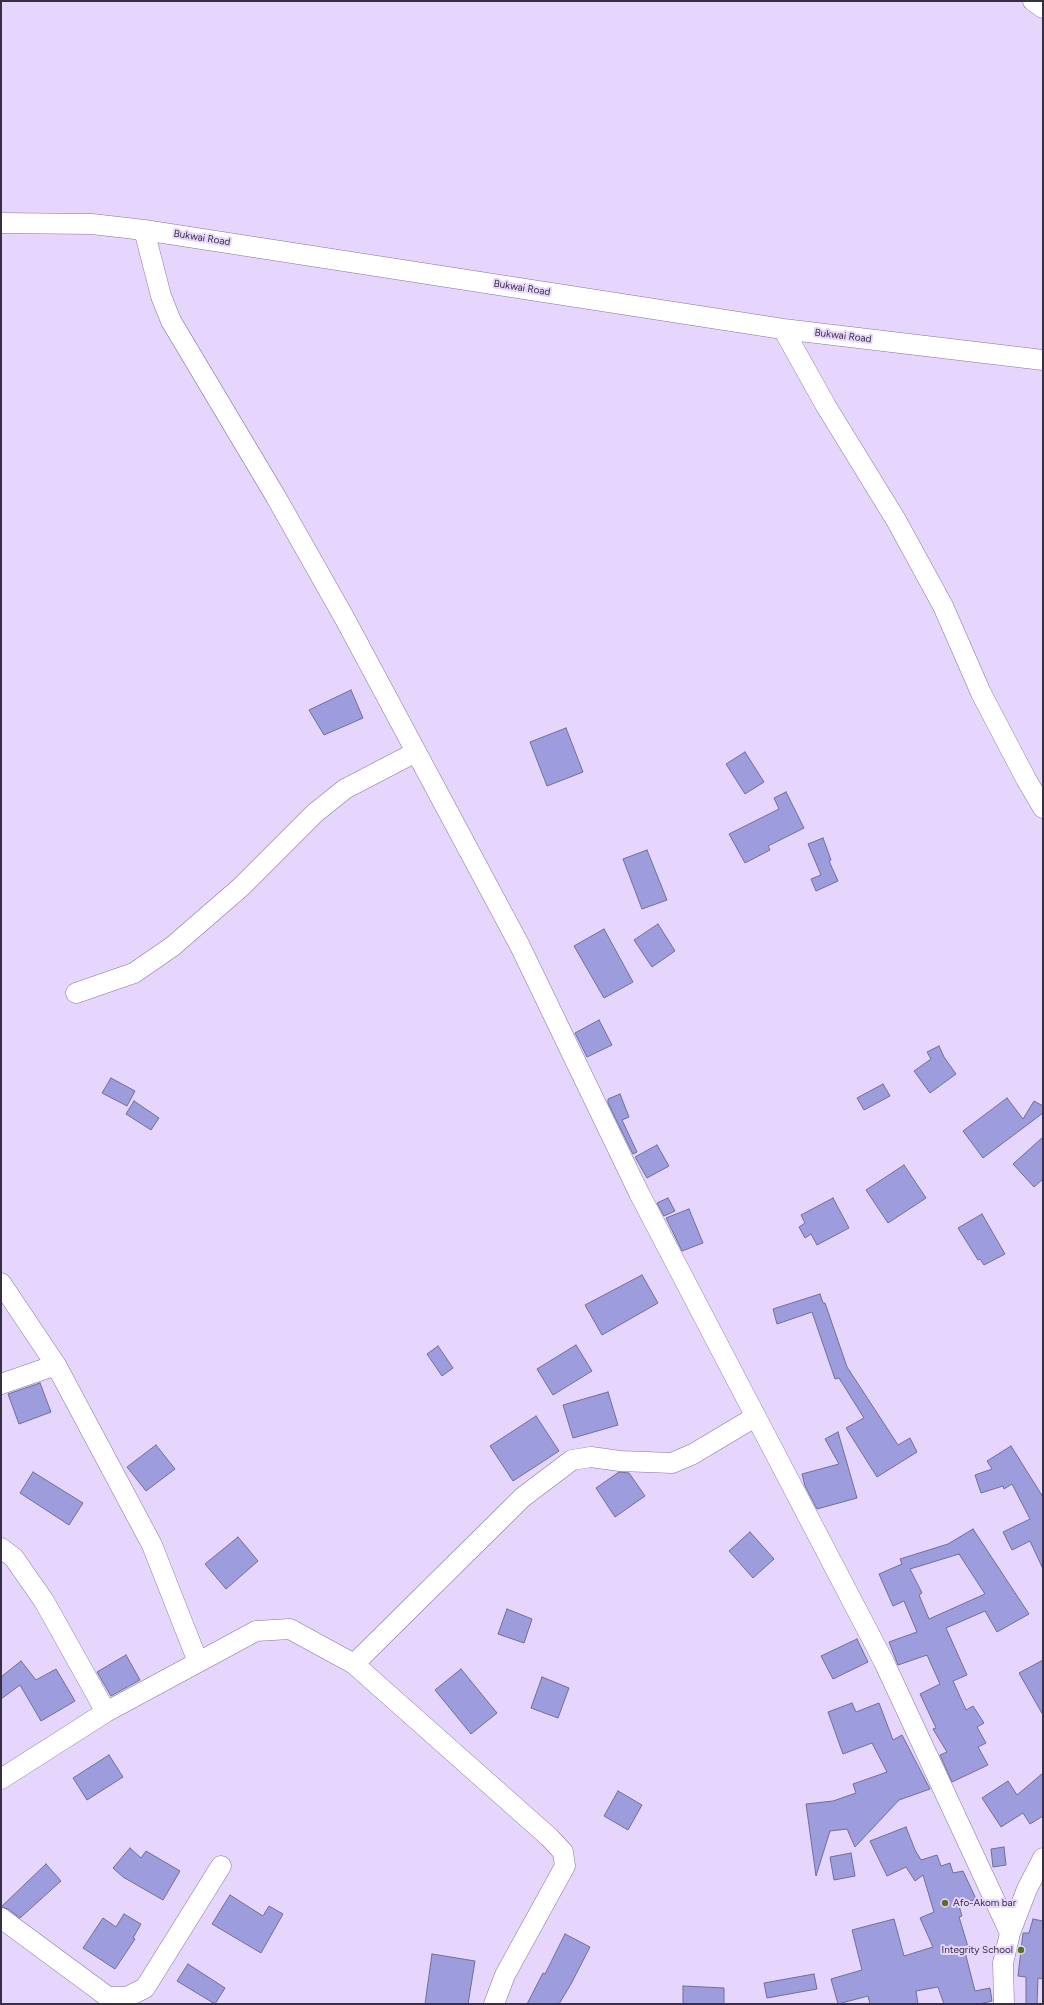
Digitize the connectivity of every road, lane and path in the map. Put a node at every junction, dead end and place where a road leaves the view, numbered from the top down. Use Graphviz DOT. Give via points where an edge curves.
graph roads {
  1 [pos="1033,1"];
  2 [pos="1043,8"];
  3 [pos="1,223"];
  4 [pos="144,230"];
  5 [pos="783,329"];
  6 [pos="1043,360"];
  7 [pos="416,752"];
  8 [pos="1043,808"];
  9 [pos="76,993"];
  10 [pos="1,1283"];
  11 [pos="56,1365"];
  12 [pos="1,1384"];
  13 [pos="755,1417"];
  14 [pos="1,1548"];
  15 [pos="198,1662"];
  16 [pos="354,1664"];
  17 [pos="106,1712"];
  18 [pos="1,1779"];
  19 [pos="1043,1858"];
  20 [pos="222,1866"];
  21 [pos="1,1918"];
  22 [pos="1010,1933"];
  23 [pos="494,2004"];
  24 [pos="1004,2004"];
  1 -- 2 [label="street"];
  3 -- 4 [label="street, Bukwai Road" via="92,224"];
  4 -- 5 [label="street, Bukwai Road"];
  4 -- 7 [label="street" via="160,296 171,321 280,503"];
  5 -- 6 [label="street, Bukwai Road"];
  5 -- 8 [label="street" via="826,406 896,520 943,606 981,693"];
  7 -- 9 [label="street" via="345,789 315,813 241,887 173,946 134,973"];
  7 -- 13 [label="street" via="520,946 638,1193"];
  10 -- 11 [label="street"];
  11 -- 12 [label="street"];
  11 -- 15 [label="street" via="152,1545"];
  13 -- 16 [label="street" via="693,1454 672,1463 620,1461 591,1456 572,1460 524,1497"];
  13 -- 22 [label="street" via="884,1662"];
  14 -- 17 [label="street" via="14,1558 44,1601"];
  15 -- 16 [label="street" via="256,1631 290,1629"];
  15 -- 17 [label="street"];
  16 -- 23 [label="street" via="550,1837 563,1852 564,1866 505,1975"];
  17 -- 18 [label="street"];
  19 -- 22 [label="street" via="1027,1889"];
  20 -- 21 [label="street" via="145,1988 127,1997 108,1997"];
  22 -- 24 [label="street" via="1004,1963"];
}
